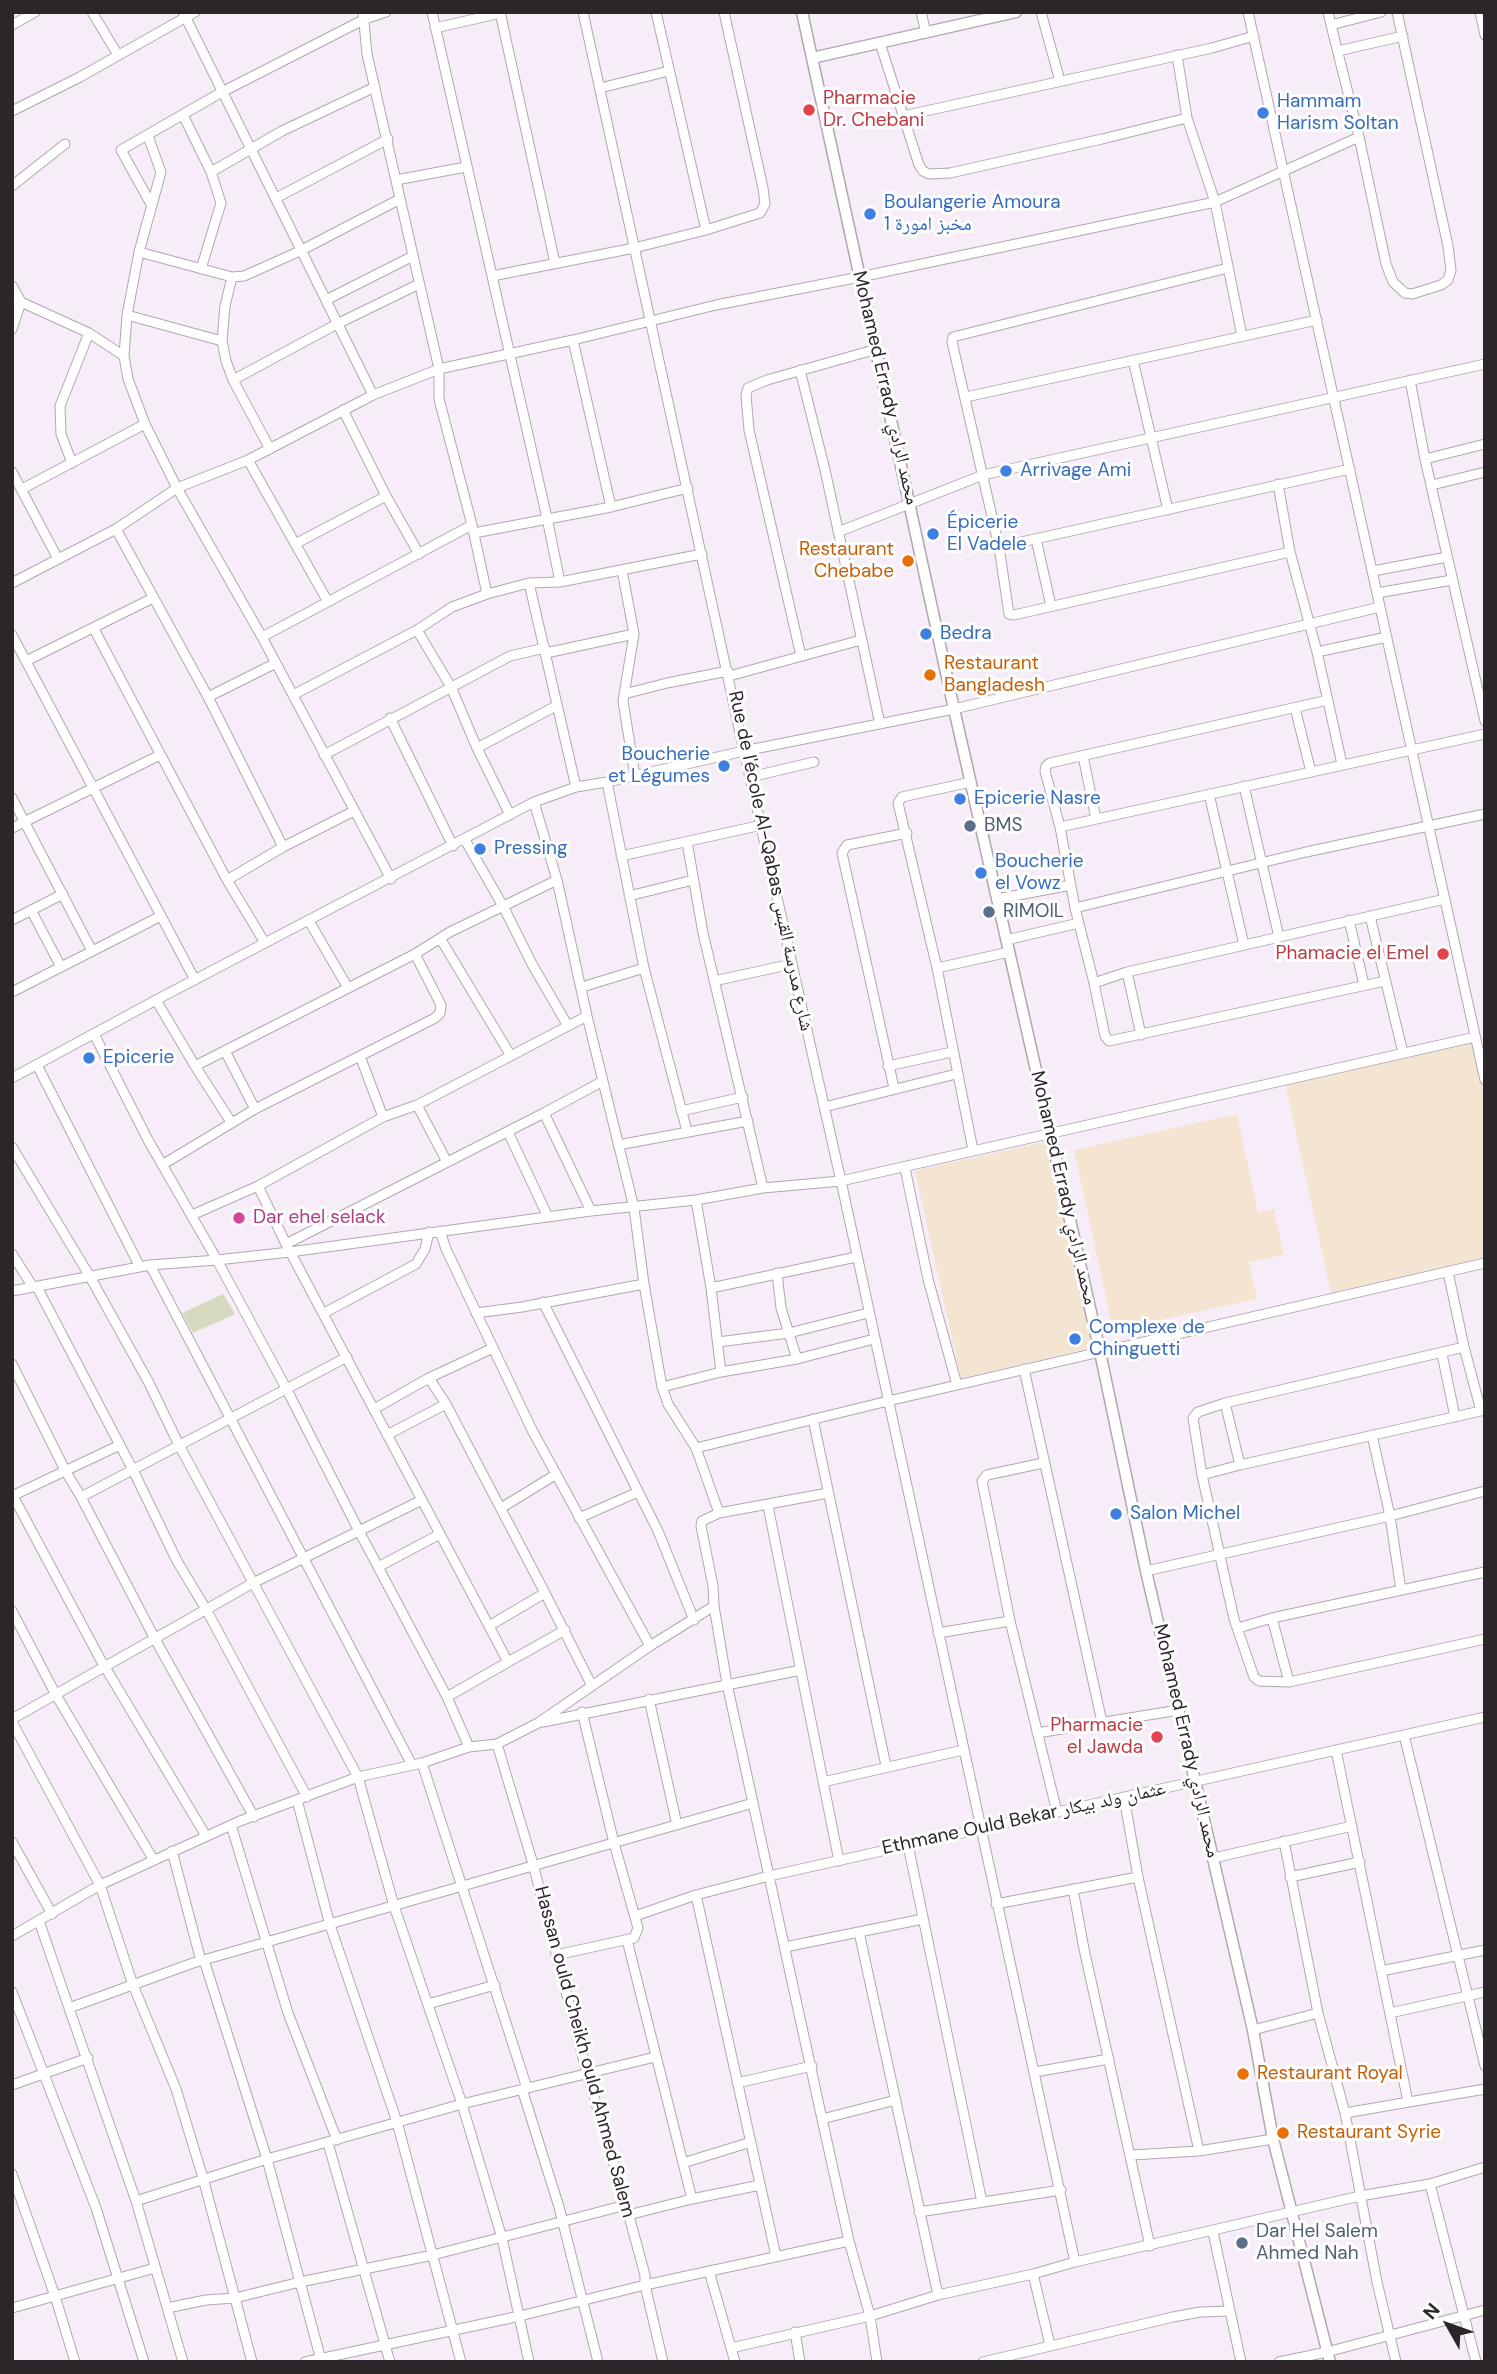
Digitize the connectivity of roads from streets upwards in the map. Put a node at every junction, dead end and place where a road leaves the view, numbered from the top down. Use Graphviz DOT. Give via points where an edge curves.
graph roads {
  1 [pos="35,12"];
  2 [pos="92,12"];
  3 [pos="386,12"];
  4 [pos="432,12"];
  5 [pos="583,12"];
  6 [pos="656,12"];
  7 [pos="724,12"];
  8 [pos="802,12"];
  9 [pos="921,12"];
  10 [pos="1016,12"];
  11 [pos="1041,12"];
  12 [pos="1248,12"];
  13 [pos="1328,12"];
  14 [pos="1381,12"];
  15 [pos="1398,12"];
  16 [pos="1480,12"];
  17 [pos="500,13"];
  18 [pos="188,14"];
  19 [pos="364,16"];
  20 [pos="963,18"];
  21 [pos="12,24"];
  22 [pos="1331,25"];
  23 [pos="435,28"];
  24 [pos="926,33"];
  25 [pos="1485,35"];
  26 [pos="1254,36"];
  27 [pos="1403,36"];
  28 [pos="880,43"];
  29 [pos="1338,51"];
  30 [pos="118,55"];
  31 [pos="1177,55"];
  32 [pos="813,58"];
  33 [pos="669,71"];
  34 [pos="1060,81"];
  35 [pos="375,87"];
  36 [pos="600,88"];
  37 [pos="222,92"];
  38 [pos="12,111"];
  39 [pos="183,115"];
  40 [pos="903,116"];
  41 [pos="1187,118"];
  42 [pos="148,136"];
  43 [pos="1359,137"];
  44 [pos="388,139"];
  45 [pos="65,145"];
  46 [pos="252,149"];
  47 [pos="466,167"];
  48 [pos="1284,169"];
  49 [pos="211,172"];
  50 [pos="396,180"];
  51 [pos="14,182"];
  52 [pos="276,198"];
  53 [pos="400,199"];
  54 [pos="1215,202"];
  55 [pos="152,206"];
  56 [pos="706,230"];
  57 [pos="634,248"];
  58 [pos="300,251"];
  59 [pos="139,253"];
  60 [pos="412,256"];
  61 [pos="555,263"];
  62 [pos="1228,268"];
  63 [pos="201,269"];
  64 [pos="492,276"];
  65 [pos="232,277"];
  66 [pos="860,277"];
  67 [pos="418,284"];
  68 [pos="12,286"];
  69 [pos="326,300"];
  70 [pos="16,304"];
  71 [pos="127,314"];
  72 [pos="1317,320"];
  73 [pos="651,321"];
  74 [pos="337,324"];
  75 [pos="12,329"];
  76 [pos="89,333"];
  77 [pos="1242,336"];
  78 [pos="573,340"];
  79 [pos="222,341"];
  80 [pos="877,349"];
  81 [pos="509,353"];
  82 [pos="124,356"];
  83 [pos="1133,360"];
  84 [pos="1485,364"];
  85 [pos="439,369"];
  86 [pos="800,370"];
  87 [pos="233,380"];
  88 [pos="1409,380"];
  89 [pos="373,395"];
  90 [pos="1334,396"];
  91 [pos="966,397"];
  92 [pos="343,410"];
  93 [pos="145,424"];
  94 [pos="1151,437"];
  95 [pos="1485,444"];
  96 [pos="270,449"];
  97 [pos="1425,459"];
  98 [pos="248,460"];
  99 [pos="72,463"];
  100 [pos="1350,469"];
  101 [pos="12,472"];
  102 [pos="1485,472"];
  103 [pos="983,475"];
  104 [pos="1278,484"];
  105 [pos="1432,485"];
  106 [pos="177,488"];
  107 [pos="688,488"];
  108 [pos="22,489"];
  109 [pos="386,496"];
  110 [pos="911,504"];
  111 [pos="611,507"];
  112 [pos="1168,510"];
  113 [pos="547,518"];
  114 [pos="116,529"];
  115 [pos="473,529"];
  116 [pos="838,532"];
  117 [pos="1036,539"];
  118 [pos="295,544"];
  119 [pos="999,547"];
  120 [pos="1290,552"];
  121 [pos="419,554"];
  122 [pos="702,554"];
  123 [pos="1447,557"];
  124 [pos="58,559"];
  125 [pos="622,570"];
  126 [pos="1373,571"];
  127 [pos="1452,580"];
  128 [pos="560,582"];
  129 [pos="12,583"];
  130 [pos="529,583"];
  131 [pos="1377,593"];
  132 [pos="487,594"];
  133 [pos="153,598"];
  134 [pos="328,602"];
  135 [pos="1051,606"];
  136 [pos="1380,607"];
  137 [pos="1307,623"];
  138 [pos="94,629"];
  139 [pos="417,630"];
  140 [pos="634,634"];
  141 [pos="12,635"];
  142 [pos="262,637"];
  143 [pos="1387,637"];
  144 [pos="861,640"];
  145 [pos="545,651"];
  146 [pos="1317,652"];
  147 [pos="801,656"];
  148 [pos="26,661"];
  149 [pos="276,663"];
  150 [pos="728,674"];
  151 [pos="450,687"];
  152 [pos="624,694"];
  153 [pos="293,695"];
  154 [pos="1482,696"];
  155 [pos="208,697"];
  156 [pos="1328,700"];
  157 [pos="556,706"];
  158 [pos="1295,708"];
  159 [pos="954,709"];
  160 [pos="390,718"];
  161 [pos="1485,721"];
  162 [pos="880,723"];
  163 [pos="1485,734"];
  164 [pos="477,748"];
  165 [pos="1412,749"];
  166 [pos="744,751"];
  167 [pos="160,755"];
  168 [pos="324,755"];
  169 [pos="1083,756"];
  170 [pos="814,762"];
  171 [pos="1342,764"];
  172 [pos="1311,772"];
  173 [pos="635,776"];
  174 [pos="750,777"];
  175 [pos="607,782"];
  176 [pos="971,782"];
  177 [pos="1244,786"];
  178 [pos="576,787"];
  179 [pos="94,789"];
  180 [pos="1209,794"];
  181 [pos="12,798"];
  182 [pos="534,802"];
  183 [pos="354,811"];
  184 [pos="1485,814"];
  185 [pos="510,815"];
  186 [pos="1096,819"];
  187 [pos="25,822"];
  188 [pos="762,825"];
  189 [pos="1060,827"];
  190 [pos="1429,827"];
  191 [pos="12,828"];
  192 [pos="907,833"];
  193 [pos="465,840"];
  194 [pos="687,842"];
  195 [pos="453,846"];
  196 [pos="283,847"];
  197 [pos="621,856"];
  198 [pos="1262,864"];
  199 [pos="1227,872"];
  200 [pos="391,879"];
  201 [pos="227,880"];
  202 [pos="557,880"];
  203 [pos="693,880"];
  204 [pos="1071,885"];
  205 [pos="63,894"];
  206 [pos="629,896"];
  207 [pos="997,899"];
  208 [pos="1445,900"];
  209 [pos="503,905"];
  210 [pos="1075,908"];
  211 [pos="32,910"];
  212 [pos="161,916"];
  213 [pos="1370,916"];
  214 [pos="12,920"];
  215 [pos="1349,920"];
  216 [pos="309,921"];
  217 [pos="1079,923"];
  218 [pos="1279,937"];
  219 [pos="440,938"];
  220 [pos="1006,940"];
  221 [pos="265,943"];
  222 [pos="1244,945"];
  223 [pos="93,951"];
  224 [pos="1009,952"];
  225 [pos="415,954"];
  226 [pos="792,964"];
  227 [pos="61,968"];
  228 [pos="644,968"];
  229 [pos="937,968"];
  230 [pos="1127,972"];
  231 [pos="195,980"];
  232 [pos="714,981"];
  233 [pos="1385,981"];
  234 [pos="1094,983"];
  235 [pos="1364,985"];
  236 [pos="582,987"];
  237 [pos="348,988"];
  238 [pos="12,992"];
  239 [pos="156,1000"];
  240 [pos="587,1016"];
  241 [pos="568,1026"];
  242 [pos="94,1034"];
  243 [pos="1141,1035"];
  244 [pos="1475,1037"];
  245 [pos="225,1051"];
  246 [pos="953,1052"];
  247 [pos="1403,1053"];
  248 [pos="360,1056"];
  249 [pos="511,1056"];
  250 [pos="37,1065"];
  251 [pos="195,1066"];
  252 [pos="888,1066"];
  253 [pos="956,1074"];
  254 [pos="12,1078"];
  255 [pos="1485,1080"];
  256 [pos="603,1081"];
  257 [pos="894,1088"];
  258 [pos="743,1097"];
  259 [pos="416,1105"];
  260 [pos="824,1107"];
  261 [pos="255,1109"];
  262 [pos="681,1111"];
  263 [pos="544,1113"];
  264 [pos="383,1118"];
  265 [pos="748,1121"];
  266 [pos="231,1122"];
  267 [pos="687,1131"];
  268 [pos="508,1132"];
  269 [pos="1051,1133"];
  270 [pos="618,1145"];
  271 [pos="12,1147"];
  272 [pos="973,1150"];
  273 [pos="447,1162"];
  274 [pos="162,1165"];
  275 [pos="905,1168"];
  276 [pos="841,1181"];
  277 [pos="258,1186"];
  278 [pos="763,1188"];
  279 [pos="696,1200"];
  280 [pos="634,1208"];
  281 [pos="591,1211"];
  282 [pos="192,1215"];
  283 [pos="548,1217"];
  284 [pos="440,1231"];
  285 [pos="429,1232"];
  286 [pos="288,1248"];
  287 [pos="12,1254"];
  288 [pos="856,1257"];
  289 [pos="218,1260"];
  290 [pos="1485,1264"];
  291 [pos="150,1265"];
  292 [pos="140,1267"];
  293 [pos="1448,1272"];
  294 [pos="777,1273"];
  295 [pos="89,1275"];
  296 [pos="644,1284"];
  297 [pos="35,1287"];
  298 [pos="711,1288"];
  299 [pos="12,1291"];
  300 [pos="543,1302"];
  301 [pos="324,1313"];
  302 [pos="476,1313"];
  303 [pos="868,1313"];
  304 [pos="789,1333"];
  305 [pos="874,1339"];
  306 [pos="718,1342"];
  307 [pos="493,1348"];
  308 [pos="1464,1348"];
  309 [pos="1100,1352"];
  310 [pos="1442,1354"];
  311 [pos="347,1357"];
  312 [pos="797,1359"];
  313 [pos="12,1364"];
  314 [pos="1024,1369"];
  315 [pos="721,1372"];
  316 [pos="429,1378"];
  317 [pos="957,1385"];
  318 [pos="662,1387"];
  319 [pos="286,1388"];
  320 [pos="888,1401"];
  321 [pos="1225,1403"];
  322 [pos="446,1404"];
  323 [pos="374,1409"];
  324 [pos="1483,1411"];
  325 [pos="1455,1417"];
  326 [pos="232,1418"];
  327 [pos="813,1419"];
  328 [pos="387,1435"];
  329 [pos="1372,1435"];
  330 [pos="120,1445"];
  331 [pos="179,1445"];
  332 [pos="696,1448"];
  333 [pos="1043,1463"];
  334 [pos="1240,1465"];
  335 [pos="133,1470"];
  336 [pos="66,1472"];
  337 [pos="555,1475"];
  338 [pos="1202,1475"];
  339 [pos="1485,1491"];
  340 [pos="638,1492"];
  341 [pos="828,1493"];
  342 [pos="12,1495"];
  343 [pos="81,1497"];
  344 [pos="422,1500"];
  345 [pos="768,1506"];
  346 [pos="501,1508"];
  347 [pos="719,1513"];
  348 [pos="1390,1516"];
  349 [pos="579,1518"];
  350 [pos="359,1531"];
  351 [pos="440,1534"];
  352 [pos="1220,1555"];
  353 [pos="304,1557"];
  354 [pos="378,1567"];
  355 [pos="1146,1571"];
  356 [pos="1485,1572"];
  357 [pos="254,1583"];
  358 [pos="1401,1590"];
  359 [pos="545,1593"];
  360 [pos="714,1606"];
  361 [pos="12,1611"];
  362 [pos="207,1611"];
  363 [pos="1272,1618"];
  364 [pos="694,1619"];
  365 [pos="1010,1621"];
  366 [pos="489,1626"];
  367 [pos="1238,1628"];
  368 [pos="565,1630"];
  369 [pos="938,1633"];
  370 [pos="155,1639"];
  371 [pos="1485,1639"];
  372 [pos="650,1646"];
  373 [pos="508,1662"];
  374 [pos="105,1667"];
  375 [pos="801,1670"];
  376 [pos="1289,1682"];
  377 [pos="727,1684"];
  378 [pos="592,1686"];
  379 [pos="56,1695"];
  380 [pos="447,1697"];
  381 [pos="649,1699"];
  382 [pos="1178,1710"];
  383 [pos="582,1712"];
  384 [pos="1485,1717"];
  385 [pos="12,1720"];
  386 [pos="1102,1722"];
  387 [pos="538,1723"];
  388 [pos="1037,1733"];
  389 [pos="1404,1735"];
  390 [pos="496,1744"];
  391 [pos="469,1747"];
  392 [pos="964,1750"];
  393 [pos="1336,1750"];
  394 [pos="417,1764"];
  395 [pos="886,1766"];
  396 [pos="358,1777"];
  397 [pos="823,1782"];
  398 [pos="1195,1782"];
  399 [pos="1124,1797"];
  400 [pos="302,1799"];
  401 [pos="753,1803"];
  402 [pos="1057,1812"];
  403 [pos="254,1817"];
  404 [pos="231,1825"];
  405 [pos="677,1825"];
  406 [pos="1352,1826"];
  407 [pos="981,1829"];
  408 [pos="206,1836"];
  409 [pos="1284,1841"];
  410 [pos="12,1842"];
  411 [pos="614,1843"];
  412 [pos="908,1845"];
  413 [pos="172,1851"];
  414 [pos="1214,1858"];
  415 [pos="153,1859"];
  416 [pos="839,1861"];
  417 [pos="1360,1862"];
  418 [pos="533,1864"];
  419 [pos="769,1876"];
  420 [pos="1138,1877"];
  421 [pos="1290,1877"];
  422 [pos="100,1885"];
  423 [pos="462,1886"];
  424 [pos="1073,1889"];
  425 [pos="696,1895"];
  426 [pos="996,1904"];
  427 [pos="394,1906"];
  428 [pos="52,1914"];
  429 [pos="635,1916"];
  430 [pos="923,1919"];
  431 [pos="39,1921"];
  432 [pos="330,1925"];
  433 [pos="859,1932"];
  434 [pos="12,1936"];
  435 [pos="627,1940"];
  436 [pos="266,1944"];
  437 [pos="785,1947"];
  438 [pos="1485,1950"];
  439 [pos="556,1955"];
  440 [pos="1458,1956"];
  441 [pos="202,1961"];
  442 [pos="1381,1971"];
  443 [pos="133,1985"];
  444 [pos="495,1985"];
  445 [pos="12,1992"];
  446 [pos="1485,1992"];
  447 [pos="1468,1996"];
  448 [pos="428,2004"];
  449 [pos="69,2008"];
  450 [pos="1390,2012"];
  451 [pos="1318,2013"];
  452 [pos="1253,2030"];
  453 [pos="655,2057"];
  454 [pos="88,2058"];
  455 [pos="1109,2059"];
  456 [pos="811,2066"];
  457 [pos="1485,2066"];
  458 [pos="1035,2072"];
  459 [pos="587,2073"];
  460 [pos="43,2074"];
  461 [pos="737,2083"];
  462 [pos="12,2085"];
  463 [pos="525,2089"];
  464 [pos="1485,2089"];
  465 [pos="896,2100"];
  466 [pos="1408,2102"];
  467 [pos="462,2104"];
  468 [pos="1345,2113"];
  469 [pos="822,2119"];
  470 [pos="397,2122"];
  471 [pos="1273,2139"];
  472 [pos="332,2142"];
  473 [pos="751,2142"];
  474 [pos="1199,2151"];
  475 [pos="1130,2155"];
  476 [pos="267,2159"];
  477 [pos="683,2163"];
  478 [pos="1485,2167"];
  479 [pos="12,2174"];
  480 [pos="203,2178"];
  481 [pos="1430,2184"];
  482 [pos="760,2185"];
  483 [pos="1061,2190"];
  484 [pos="1360,2196"];
  485 [pos="692,2199"];
  486 [pos="136,2201"];
  487 [pos="982,2202"];
  488 [pos="627,2210"];
  489 [pos="919,2212"];
  490 [pos="1291,2213"];
  491 [pos="562,2220"];
  492 [pos="1213,2232"];
  493 [pos="502,2238"];
  494 [pos="849,2241"];
  495 [pos="1150,2246"];
  496 [pos="433,2255"];
  497 [pos="776,2256"];
  498 [pos="1075,2262"];
  499 [pos="155,2268"];
  500 [pos="363,2269"];
  501 [pos="709,2271"];
  502 [pos="1033,2274"];
  503 [pos="118,2279"];
  504 [pos="300,2282"];
  505 [pos="645,2285"];
  506 [pos="938,2295"];
  507 [pos="55,2296"];
  508 [pos="235,2298"];
  509 [pos="582,2300"];
  510 [pos="12,2308"];
  511 [pos="167,2308"];
  512 [pos="1230,2311"];
  513 [pos="1485,2311"];
  514 [pos="520,2316"];
  515 [pos="870,2316"];
  516 [pos="1464,2316"];
  517 [pos="453,2330"];
  518 [pos="795,2332"];
  519 [pos="1390,2335"];
  520 [pos="386,2345"];
  521 [pos="1050,2345"];
  522 [pos="731,2348"];
  523 [pos="1329,2357"];
  524 [pos="321,2360"];
  525 [pos="75,2362"];
  526 [pos="144,2362"];
  527 [pos="183,2362"];
  528 [pos="252,2362"];
  529 [pos="305,2362"];
  530 [pos="390,2362"];
  531 [pos="461,2362"];
  532 [pos="529,2362"];
  533 [pos="598,2362"];
  534 [pos="663,2362"];
  535 [pos="735,2362"];
  536 [pos="800,2362"];
  537 [pos="877,2362"];
  538 [pos="983,2362"];
  539 [pos="1241,2362"];
  540 [pos="1279,2362"];
  541 [pos="1396,2362"];
  542 [pos="1476,2362"];
  1 -- 21 [label="street"];
  2 -- 30 [label="street"];
  3 -- 19 [label="street"];
  4 -- 23 [label="street"];
  5 -- 36 [label="street, Rue de l'école Al-Qabas شارع مدرسة القبس"];
  6 -- 33 [label="street"];
  7 -- 56 [label="street" via="765,204 760,214"];
  8 -- 32 [label="street, Mohamed Errady محمد الرادي"];
  9 -- 24 [label="street"];
  10 -- 20 [label="street"];
  11 -- 34 [label="street"];
  12 -- 26 [label="street"];
  13 -- 22 [label="street"];
  14 -- 22 [label="street"];
  15 -- 27 [label="street"];
  16 -- 25 [label="street"];
  17 -- 23 [label="street"];
  17 -- 61 [label="street"];
  18 -- 30 [label="street"];
  18 -- 37 [label="street"];
  19 -- 35 [label="street"];
  19 -- 37 [label="street"];
  20 -- 24 [label="street"];
  22 -- 29 [label="street"];
  23 -- 47 [label="street"];
  24 -- 28 [label="street"];
  26 -- 31 [label="street"];
  26 -- 48 [label="street"];
  27 -- 29 [label="street"];
  27 -- 43 [label="street" via="1448,246 1451,270 1441,285 1412,294 1393,282"];
  28 -- 32 [label="street"];
  28 -- 40 [label="street"];
  29 -- 43 [label="street"];
  30 -- 38 [label="street"];
  31 -- 34 [label="street"];
  31 -- 41 [label="street"];
  32 -- 66 [label="street, Mohamed Errady محمد الرادي"];
  33 -- 36 [label="street"];
  33 -- 56 [label="street"];
  34 -- 40 [label="street"];
  35 -- 44 [label="street"];
  35 -- 46 [label="street"];
  36 -- 57 [label="street, Rue de l'école Al-Qabas شارع مدرسة القبس"];
  37 -- 39 [label="street"];
  37 -- 46 [label="street"];
  39 -- 42 [label="street"];
  39 -- 49 [label="street"];
  40 -- 41 [label="street" via="919,165 929,174"];
  41 -- 54 [label="street"];
  42 -- 55 [label="street" via="160,172"];
  42 -- 55 [label="street" via="121,150"];
  43 -- 48 [label="street"];
  44 -- 50 [label="street"];
  44 -- 52 [label="street"];
  45 -- 51 [label="street"];
  46 -- 49 [label="street"];
  46 -- 52 [label="street"];
  47 -- 50 [label="street"];
  47 -- 64 [label="street"];
  48 -- 54 [label="street"];
  48 -- 72 [label="street"];
  49 -- 63 [label="street" via="221,206"];
  50 -- 53 [label="street"];
  52 -- 58 [label="street"];
  53 -- 58 [label="street"];
  53 -- 60 [label="street"];
  54 -- 62 [label="street"];
  54 -- 66 [label="street"];
  55 -- 59 [label="street"];
  56 -- 57 [label="street"];
  57 -- 61 [label="street"];
  57 -- 73 [label="street, Rue de l'école Al-Qabas شارع مدرسة القبس"];
  58 -- 65 [label="street"];
  58 -- 69 [label="street"];
  59 -- 63 [label="street"];
  59 -- 71 [label="street"];
  60 -- 67 [label="street"];
  60 -- 69 [label="street"];
  61 -- 64 [label="street"];
  62 -- 77 [label="street"];
  62 -- 91 [label="street" via="953,337"];
  63 -- 65 [label="street"];
  64 -- 81 [label="street"];
  65 -- 79 [label="street"];
  66 -- 73 [label="street"];
  66 -- 80 [label="street, Mohamed Errady محمد الرادي"];
  67 -- 74 [label="street"];
  67 -- 85 [label="street"];
  68 -- 70 [label="street"];
  69 -- 74 [label="street"];
  70 -- 75 [label="street"];
  70 -- 76 [label="street"];
  71 -- 79 [label="street"];
  71 -- 82 [label="street"];
  72 -- 77 [label="street"];
  72 -- 90 [label="street"];
  73 -- 78 [label="street"];
  73 -- 107 [label="street, Rue de l'école Al-Qabas شارع مدرسة القبس"];
  74 -- 87 [label="street"];
  74 -- 89 [label="street"];
  76 -- 82 [label="street"];
  76 -- 99 [label="street" via="60,406 61,435"];
  77 -- 83 [label="street"];
  78 -- 81 [label="street"];
  78 -- 111 [label="street"];
  79 -- 87 [label="street"];
  80 -- 86 [label="street"];
  80 -- 110 [label="street, Mohamed Errady محمد الرادي"];
  81 -- 85 [label="street"];
  81 -- 113 [label="street"];
  82 -- 93 [label="street"];
  83 -- 91 [label="street"];
  83 -- 94 [label="street"];
  84 -- 88 [label="street"];
  85 -- 89 [label="street"];
  85 -- 115 [label="street" via="439,399"];
  86 -- 116 [label="street"];
  86 -- 147 [label="street" via="748,388 746,395 754,455"];
  87 -- 96 [label="street"];
  88 -- 90 [label="street"];
  88 -- 97 [label="street"];
  89 -- 92 [label="street"];
  90 -- 94 [label="street"];
  90 -- 100 [label="street"];
  91 -- 103 [label="street"];
  92 -- 96 [label="street"];
  92 -- 109 [label="street"];
  93 -- 99 [label="street"];
  93 -- 106 [label="street"];
  94 -- 103 [label="street"];
  94 -- 112 [label="street"];
  95 -- 97 [label="street"];
  96 -- 98 [label="street"];
  97 -- 105 [label="street"];
  98 -- 106 [label="street"];
  98 -- 118 [label="street"];
  99 -- 108 [label="street"];
  100 -- 104 [label="street"];
  100 -- 126 [label="street"];
  101 -- 108 [label="street"];
  102 -- 105 [label="street"];
  103 -- 110 [label="street"];
  103 -- 119 [label="street"];
  104 -- 112 [label="street"];
  104 -- 120 [label="street"];
  105 -- 123 [label="street"];
  106 -- 114 [label="street"];
  106 -- 142 [label="street"];
  107 -- 111 [label="street"];
  107 -- 122 [label="street, Rue de l'école Al-Qabas شارع مدرسة القبس"];
  108 -- 124 [label="street"];
  109 -- 118 [label="street"];
  109 -- 121 [label="street"];
  110 -- 116 [label="street"];
  110 -- 159 [label="street, Mohamed Errady محمد الرادي"];
  111 -- 113 [label="street"];
  112 -- 117 [label="street"];
  113 -- 115 [label="street"];
  113 -- 128 [label="street"];
  114 -- 124 [label="street"];
  114 -- 133 [label="street"];
  115 -- 121 [label="street"];
  115 -- 132 [label="street"];
  116 -- 144 [label="street"];
  117 -- 119 [label="street"];
  117 -- 135 [label="street"];
  118 -- 134 [label="street"];
  119 -- 135 [label="street" via="1009,614"];
  120 -- 135 [label="street"];
  120 -- 137 [label="street"];
  121 -- 134 [label="street"];
  122 -- 125 [label="street"];
  122 -- 150 [label="street, Rue de l'école Al-Qabas شارع مدرسة القبس"];
  123 -- 126 [label="street"];
  123 -- 127 [label="street"];
  124 -- 129 [label="street"];
  125 -- 128 [label="street"];
  125 -- 140 [label="street"];
  126 -- 131 [label="street"];
  127 -- 131 [label="street"];
  127 -- 154 [label="street"];
  128 -- 130 [label="street"];
  130 -- 132 [label="street"];
  130 -- 145 [label="street"];
  131 -- 136 [label="street"];
  132 -- 139 [label="street" via="452,607"];
  133 -- 138 [label="street"];
  133 -- 155 [label="street"];
  134 -- 142 [label="street"];
  136 -- 137 [label="street"];
  136 -- 143 [label="street"];
  137 -- 146 [label="street"];
  137 -- 159 [label="street"];
  138 -- 148 [label="street"];
  138 -- 167 [label="street"];
  139 -- 151 [label="street"];
  139 -- 153 [label="street"];
  140 -- 145 [label="street"];
  140 -- 152 [label="street"];
  141 -- 148 [label="street"];
  142 -- 149 [label="street"];
  143 -- 146 [label="street"];
  143 -- 165 [label="street"];
  144 -- 147 [label="street"];
  144 -- 162 [label="street"];
  145 -- 151 [label="street" via="510,656"];
  145 -- 157 [label="street"];
  146 -- 156 [label="street"];
  147 -- 150 [label="street"];
  148 -- 179 [label="street"];
  149 -- 153 [label="street"];
  149 -- 155 [label="street"];
  150 -- 152 [label="street" via="667,682"];
  150 -- 166 [label="street, Rue de l'école Al-Qabas شارع مدرسة القبس"];
  151 -- 160 [label="street"];
  151 -- 164 [label="street"];
  152 -- 173 [label="street"];
  153 -- 168 [label="street"];
  154 -- 161 [label="street"];
  155 -- 196 [label="street"];
  156 -- 158 [label="street"];
  156 -- 171 [label="street"];
  157 -- 164 [label="street"];
  157 -- 178 [label="street"];
  158 -- 169 [label="street"];
  158 -- 172 [label="street"];
  159 -- 162 [label="street"];
  159 -- 176 [label="street, Mohamed Errady محمد الرادي"];
  160 -- 168 [label="street"];
  160 -- 195 [label="street"];
  162 -- 166 [label="street"];
  163 -- 165 [label="street"];
  164 -- 185 [label="street"];
  165 -- 171 [label="street"];
  165 -- 190 [label="street"];
  166 -- 173 [label="street"];
  166 -- 174 [label="street, Rue de l'école Al-Qabas شارع مدرسة القبس"];
  167 -- 179 [label="street"];
  167 -- 201 [label="street"];
  168 -- 183 [label="street"];
  169 -- 186 [label="street"];
  169 -- 189 [label="street" via="1046,766"];
  170 -- 174 [label="street"];
  171 -- 172 [label="street"];
  172 -- 177 [label="street"];
  173 -- 175 [label="street"];
  174 -- 188 [label="street, Rue de l'école Al-Qabas شارع مدرسة القبس"];
  175 -- 178 [label="street"];
  175 -- 197 [label="street"];
  176 -- 192 [label="street" via="899,799"];
  176 -- 207 [label="street, Mohamed Errady محمد الرادي"];
  177 -- 180 [label="street"];
  177 -- 198 [label="street"];
  178 -- 182 [label="street"];
  179 -- 187 [label="street"];
  179 -- 212 [label="street"];
  180 -- 186 [label="street"];
  180 -- 199 [label="street"];
  181 -- 187 [label="street"];
  182 -- 185 [label="street"];
  182 -- 202 [label="street"];
  183 -- 196 [label="street"];
  183 -- 200 [label="street"];
  184 -- 190 [label="street"];
  185 -- 193 [label="street"];
  186 -- 189 [label="street"];
  187 -- 191 [label="street"];
  187 -- 205 [label="street"];
  188 -- 194 [label="street"];
  188 -- 226 [label="street, Rue de l'école Al-Qabas شارع مدرسة القبس"];
  189 -- 204 [label="street"];
  190 -- 198 [label="street"];
  190 -- 208 [label="street"];
  192 -- 229 [label="street"];
  192 -- 252 [label="street" via="847,845 842,853"];
  193 -- 195 [label="street"];
  193 -- 209 [label="street"];
  194 -- 197 [label="street"];
  194 -- 203 [label="street"];
  195 -- 200 [label="street"];
  196 -- 201 [label="street"];
  197 -- 206 [label="street"];
  198 -- 199 [label="street"];
  198 -- 218 [label="street"];
  199 -- 210 [label="street"];
  199 -- 222 [label="street"];
  200 -- 216 [label="street"];
  201 -- 221 [label="street"];
  202 -- 209 [label="street"];
  202 -- 236 [label="street"];
  203 -- 206 [label="street"];
  203 -- 232 [label="street"];
  204 -- 207 [label="street"];
  204 -- 210 [label="street"];
  205 -- 211 [label="street"];
  205 -- 223 [label="street"];
  206 -- 228 [label="street"];
  207 -- 220 [label="street, Mohamed Errady محمد الرادي"];
  208 -- 213 [label="street"];
  208 -- 244 [label="street"];
  209 -- 219 [label="street"];
  209 -- 241 [label="street"];
  210 -- 217 [label="street"];
  211 -- 214 [label="street"];
  211 -- 227 [label="street"];
  212 -- 223 [label="street"];
  212 -- 231 [label="street"];
  213 -- 215 [label="street"];
  213 -- 233 [label="street"];
  215 -- 218 [label="street"];
  215 -- 235 [label="street"];
  216 -- 221 [label="street"];
  216 -- 237 [label="street"];
  217 -- 220 [label="street"];
  217 -- 234 [label="street"];
  218 -- 222 [label="street"];
  219 -- 225 [label="street"];
  219 -- 249 [label="street"];
  220 -- 224 [label="street, Mohamed Errady محمد الرادي"];
  221 -- 231 [label="street"];
  222 -- 230 [label="street"];
  223 -- 227 [label="street"];
  224 -- 229 [label="street"];
  224 -- 269 [label="street, Mohamed Errady محمد الرادي"];
  225 -- 237 [label="street"];
  225 -- 248 [label="street" via="441,1005 440,1013"];
  226 -- 232 [label="street"];
  226 -- 260 [label="street, Rue de l'école Al-Qabas شارع مدرسة القبس"];
  227 -- 238 [label="street"];
  228 -- 236 [label="street"];
  228 -- 262 [label="street"];
  229 -- 246 [label="street"];
  230 -- 234 [label="street"];
  230 -- 243 [label="street"];
  231 -- 239 [label="street"];
  232 -- 258 [label="street"];
  233 -- 235 [label="street"];
  233 -- 247 [label="street"];
  234 -- 243 [label="street" via="1105,1037 1114,1041"];
  235 -- 243 [label="street"];
  236 -- 240 [label="street"];
  237 -- 245 [label="street"];
  239 -- 242 [label="street"];
  239 -- 251 [label="street"];
  240 -- 241 [label="street"];
  240 -- 256 [label="street"];
  241 -- 249 [label="street"];
  242 -- 250 [label="street"];
  242 -- 274 [label="street"];
  244 -- 247 [label="street"];
  244 -- 255 [label="street"];
  245 -- 251 [label="street"];
  245 -- 261 [label="street"];
  246 -- 252 [label="street"];
  246 -- 253 [label="street"];
  247 -- 269 [label="street"];
  248 -- 261 [label="street"];
  248 -- 264 [label="street"];
  249 -- 259 [label="street"];
  250 -- 254 [label="street"];
  250 -- 292 [label="street"];
  251 -- 266 [label="street"];
  252 -- 257 [label="street"];
  253 -- 257 [label="street"];
  253 -- 272 [label="street"];
  256 -- 263 [label="street"];
  256 -- 270 [label="street"];
  257 -- 260 [label="street"];
  258 -- 262 [label="street"];
  258 -- 265 [label="street"];
  259 -- 264 [label="street"];
  259 -- 273 [label="street"];
  260 -- 276 [label="street, Rue de l'école Al-Qabas شارع مدرسة القبس"];
  261 -- 266 [label="street"];
  262 -- 267 [label="street"];
  263 -- 268 [label="street"];
  263 -- 281 [label="street"];
  264 -- 277 [label="street"];
  265 -- 267 [label="street"];
  265 -- 278 [label="street"];
  266 -- 274 [label="street"];
  267 -- 270 [label="street"];
  268 -- 273 [label="street"];
  268 -- 283 [label="street"];
  269 -- 272 [label="street"];
  269 -- 309 [label="street, Mohamed Errady محمد الرادي"];
  270 -- 280 [label="street"];
  271 -- 295 [label="street"];
  272 -- 275 [label="street"];
  273 -- 286 [label="street"];
  274 -- 282 [label="street"];
  275 -- 276 [label="street"];
  275 -- 317 [label="street"];
  276 -- 278 [label="street"];
  276 -- 288 [label="street, Rue de l'école Al-Qabas شارع مدرسة القبس"];
  277 -- 282 [label="street"];
  277 -- 286 [label="street"];
  278 -- 279 [label="street"];
  279 -- 280 [label="street"];
  279 -- 298 [label="street"];
  280 -- 281 [label="street"];
  280 -- 296 [label="street"];
  281 -- 283 [label="street"];
  282 -- 289 [label="street"];
  283 -- 284 [label="street"];
  284 -- 285 [label="street"];
  284 -- 302 [label="street"];
  285 -- 286 [label="street"];
  285 -- 301 [label="street" via="416,1264"];
  286 -- 289 [label="street"];
  286 -- 301 [label="street"];
  287 -- 297 [label="street"];
  288 -- 294 [label="street"];
  288 -- 303 [label="street, Rue de l'école Al-Qabas شارع مدرسة القبس"];
  289 -- 291 [label="street"];
  289 -- 319 [label="street"];
  290 -- 293 [label="street"];
  291 -- 292 [label="street"];
  291 -- 326 [label="street"];
  292 -- 295 [label="street"];
  293 -- 308 [label="street"];
  293 -- 309 [label="street"];
  294 -- 298 [label="street"];
  294 -- 304 [label="street"];
  295 -- 297 [label="street"];
  295 -- 331 [label="street"];
  296 -- 300 [label="street"];
  296 -- 318 [label="street"];
  297 -- 299 [label="street"];
  297 -- 330 [label="street"];
  298 -- 306 [label="street"];
  300 -- 302 [label="street"];
  300 -- 340 [label="street"];
  301 -- 311 [label="street"];
  302 -- 307 [label="street"];
  303 -- 304 [label="street"];
  303 -- 305 [label="street, Rue de l'école Al-Qabas شارع مدرسة القبس"];
  304 -- 306 [label="street"];
  304 -- 312 [label="street"];
  305 -- 312 [label="street"];
  305 -- 320 [label="street, Rue de l'école Al-Qabas شارع مدرسة القبس"];
  306 -- 315 [label="street"];
  307 -- 316 [label="street"];
  307 -- 337 [label="street"];
  308 -- 310 [label="street"];
  308 -- 324 [label="street"];
  309 -- 314 [label="street"];
  309 -- 355 [label="street, Mohamed Errady محمد الرادي"];
  310 -- 321 [label="street"];
  310 -- 325 [label="street"];
  311 -- 319 [label="street"];
  311 -- 323 [label="street"];
  312 -- 315 [label="street"];
  313 -- 336 [label="street"];
  314 -- 317 [label="street"];
  314 -- 333 [label="street"];
  315 -- 318 [label="street"];
  316 -- 322 [label="street"];
  316 -- 323 [label="street"];
  317 -- 320 [label="street"];
  318 -- 332 [label="street"];
  319 -- 326 [label="street"];
  319 -- 350 [label="street"];
  320 -- 327 [label="street"];
  320 -- 369 [label="street, Rue de l'école Al-Qabas شارع مدرسة القبس"];
  321 -- 334 [label="street"];
  321 -- 338 [label="street" via="1193,1416"];
  322 -- 328 [label="street"];
  322 -- 346 [label="street"];
  323 -- 328 [label="street"];
  324 -- 325 [label="street"];
  325 -- 329 [label="street"];
  326 -- 331 [label="street"];
  326 -- 353 [label="street"];
  327 -- 332 [label="street"];
  327 -- 341 [label="street"];
  328 -- 344 [label="street"];
  329 -- 334 [label="street"];
  329 -- 348 [label="street"];
  330 -- 335 [label="street"];
  330 -- 336 [label="street"];
  331 -- 335 [label="street"];
  331 -- 357 [label="street"];
  332 -- 347 [label="street"];
  333 -- 365 [label="street" via="987,1475 982,1481"];
  333 -- 386 [label="street"];
  334 -- 338 [label="street"];
  335 -- 343 [label="street"];
  335 -- 362 [label="street"];
  336 -- 342 [label="street"];
  336 -- 343 [label="street"];
  337 -- 346 [label="street"];
  337 -- 349 [label="street"];
  338 -- 352 [label="street"];
  339 -- 348 [label="street"];
  340 -- 349 [label="street"];
  340 -- 364 [label="street"];
  341 -- 345 [label="street"];
  341 -- 395 [label="street"];
  342 -- 374 [label="street"];
  343 -- 370 [label="street"];
  344 -- 350 [label="street"];
  344 -- 351 [label="street"];
  345 -- 347 [label="street"];
  345 -- 375 [label="street"];
  346 -- 359 [label="street"];
  347 -- 360 [label="street" via="701,1523"];
  348 -- 352 [label="street"];
  348 -- 358 [label="street"];
  349 -- 372 [label="street"];
  350 -- 353 [label="street"];
  350 -- 354 [label="street"];
  351 -- 354 [label="street"];
  351 -- 366 [label="street"];
  352 -- 355 [label="street"];
  352 -- 367 [label="street"];
  353 -- 357 [label="street"];
  353 -- 394 [label="street"];
  354 -- 380 [label="street"];
  355 -- 382 [label="street, Mohamed Errady محمد الرادي"];
  356 -- 358 [label="street"];
  357 -- 362 [label="street"];
  357 -- 396 [label="street"];
  358 -- 363 [label="street"];
  359 -- 366 [label="street"];
  359 -- 368 [label="street"];
  360 -- 364 [label="street"];
  360 -- 377 [label="street"];
  361 -- 379 [label="street"];
  362 -- 370 [label="street"];
  362 -- 400 [label="street"];
  363 -- 367 [label="street"];
  363 -- 376 [label="street"];
  364 -- 372 [label="street"];
  365 -- 369 [label="street"];
  365 -- 388 [label="street"];
  366 -- 373 [label="street"];
  367 -- 376 [label="street" via="1254,1676 1259,1681"];
  368 -- 373 [label="street"];
  368 -- 378 [label="street"];
  369 -- 392 [label="street, Rue de l'école Al-Qabas شارع مدرسة القبس"];
  370 -- 374 [label="street"];
  370 -- 403 [label="street"];
  371 -- 376 [label="street"];
  372 -- 378 [label="street"];
  373 -- 380 [label="street"];
  374 -- 379 [label="street"];
  374 -- 408 [label="street"];
  375 -- 377 [label="street"];
  375 -- 397 [label="street"];
  377 -- 381 [label="street"];
  377 -- 401 [label="street"];
  378 -- 387 [label="street"];
  379 -- 385 [label="street"];
  379 -- 415 [label="street"];
  380 -- 391 [label="street"];
  381 -- 383 [label="street"];
  381 -- 405 [label="street"];
  382 -- 386 [label="street"];
  382 -- 398 [label="street, Mohamed Errady محمد الرادي"];
  383 -- 387 [label="street"];
  383 -- 411 [label="street"];
  384 -- 389 [label="street, Ethmane Ould Bekar عثمان ولد بيكار"];
  385 -- 422 [label="street"];
  386 -- 388 [label="street"];
  387 -- 390 [label="street"];
  388 -- 402 [label="street"];
  389 -- 393 [label="street, Ethmane Ould Bekar عثمان ولد بيكار"];
  389 -- 440 [label="street"];
  390 -- 391 [label="street"];
  390 -- 418 [label="street, Hassan ould Cheikh ould Ahmed Salem"];
  391 -- 394 [label="street"];
  392 -- 395 [label="street"];
  392 -- 407 [label="street, Rue de l'école Al-Qabas شارع مدرسة القبس"];
  393 -- 398 [label="street, Ethmane Ould Bekar عثمان ولد بيكار"];
  393 -- 406 [label="street"];
  394 -- 396 [label="street"];
  394 -- 423 [label="street"];
  395 -- 397 [label="street"];
  396 -- 400 [label="street"];
  396 -- 427 [label="street"];
  397 -- 416 [label="street"];
  398 -- 399 [label="street, Ethmane Ould Bekar عثمان ولد بيكار"];
  398 -- 414 [label="street, Mohamed Errady محمد الرادي"];
  399 -- 402 [label="street, Ethmane Ould Bekar عثمان ولد بيكار"];
  399 -- 420 [label="street"];
  400 -- 403 [label="street"];
  400 -- 432 [label="street"];
  401 -- 405 [label="street"];
  401 -- 419 [label="street"];
  402 -- 407 [label="street, Ethmane Ould Bekar عثمان ولد بيكار"];
  403 -- 404 [label="street"];
  404 -- 408 [label="street"];
  404 -- 436 [label="street"];
  405 -- 411 [label="street"];
  406 -- 409 [label="street"];
  406 -- 417 [label="street"];
  407 -- 412 [label="street, Ethmane Ould Bekar عثمان ولد بيكار"];
  407 -- 426 [label="street, Rue de l'école Al-Qabas شارع مدرسة القبس"];
  408 -- 413 [label="street"];
  409 -- 414 [label="street"];
  409 -- 421 [label="street"];
  410 -- 428 [label="street"];
  411 -- 418 [label="street"];
  411 -- 429 [label="street"];
  412 -- 416 [label="street, Ethmane Ould Bekar عثمان ولد بيكار"];
  412 -- 430 [label="street"];
  413 -- 415 [label="street"];
  413 -- 441 [label="street"];
  414 -- 452 [label="street, Mohamed Errady محمد الرادي"];
  415 -- 422 [label="street"];
  416 -- 419 [label="street, Ethmane Ould Bekar عثمان ولد بيكار"];
  417 -- 421 [label="street"];
  417 -- 442 [label="street"];
  418 -- 423 [label="street"];
  418 -- 439 [label="street, Hassan ould Cheikh ould Ahmed Salem"];
  419 -- 425 [label="street, Ethmane Ould Bekar عثمان ولد بيكار"];
  419 -- 437 [label="street"];
  420 -- 424 [label="street"];
  420 -- 474 [label="street"];
  421 -- 451 [label="street"];
  422 -- 428 [label="street"];
  422 -- 443 [label="street"];
  423 -- 427 [label="street"];
  423 -- 444 [label="street"];
  424 -- 426 [label="street"];
  424 -- 455 [label="street"];
  425 -- 429 [label="street, Ethmane Ould Bekar عثمان ولد بيكار"];
  425 -- 461 [label="street"];
  426 -- 458 [label="street, Rue de l'école Al-Qabas شارع مدرسة القبس"];
  427 -- 432 [label="street"];
  427 -- 448 [label="street"];
  428 -- 431 [label="street"];
  429 -- 435 [label="street" via="637,1934"];
  430 -- 433 [label="street"];
  430 -- 487 [label="street"];
  431 -- 434 [label="street"];
  431 -- 449 [label="street"];
  432 -- 436 [label="street"];
  432 -- 470 [label="street"];
  433 -- 437 [label="street"];
  433 -- 465 [label="street"];
  435 -- 439 [label="street"];
  435 -- 453 [label="street"];
  436 -- 441 [label="street"];
  436 -- 472 [label="street"];
  437 -- 456 [label="street"];
  438 -- 440 [label="street"];
  439 -- 459 [label="street, Hassan ould Cheikh ould Ahmed Salem"];
  440 -- 442 [label="street"];
  440 -- 447 [label="street"];
  441 -- 443 [label="street"];
  441 -- 476 [label="street"];
  442 -- 450 [label="street"];
  443 -- 449 [label="street"];
  443 -- 480 [label="street" via="176,2089"];
  444 -- 448 [label="street"];
  444 -- 463 [label="street"];
  445 -- 460 [label="street"];
  446 -- 447 [label="street"];
  447 -- 450 [label="street"];
  447 -- 457 [label="street"];
  448 -- 467 [label="street"];
  449 -- 454 [label="street"];
  450 -- 466 [label="street"];
  451 -- 452 [label="street"];
  451 -- 468 [label="street"];
  452 -- 471 [label="street, Mohamed Errady محمد الرادي"];
  453 -- 459 [label="street"];
  453 -- 477 [label="street"];
  454 -- 460 [label="street"];
  454 -- 486 [label="street"];
  455 -- 458 [label="street"];
  455 -- 475 [label="street"];
  456 -- 461 [label="street"];
  456 -- 469 [label="street"];
  458 -- 483 [label="street, Rue de l'école Al-Qabas شارع مدرسة القبس"];
  459 -- 463 [label="street"];
  459 -- 488 [label="street, Hassan ould Cheikh ould Ahmed Salem"];
  460 -- 462 [label="street"];
  460 -- 503 [label="street" via="96,2207"];
  461 -- 473 [label="street"];
  463 -- 467 [label="street"];
  463 -- 491 [label="street"];
  464 -- 466 [label="street"];
  465 -- 469 [label="street"];
  465 -- 489 [label="street"];
  466 -- 468 [label="street"];
  467 -- 470 [label="street"];
  467 -- 493 [label="street"];
  468 -- 484 [label="street"];
  469 -- 494 [label="street"];
  470 -- 472 [label="street"];
  470 -- 496 [label="street"];
  471 -- 474 [label="street"];
  471 -- 490 [label="street, Mohamed Errady محمد الرادي"];
  472 -- 476 [label="street"];
  472 -- 500 [label="street"];
  473 -- 477 [label="street"];
  473 -- 482 [label="street"];
  474 -- 475 [label="street"];
  475 -- 495 [label="street"];
  476 -- 480 [label="street"];
  476 -- 504 [label="street"];
  477 -- 485 [label="street"];
  478 -- 481 [label="street"];
  479 -- 507 [label="street"];
  480 -- 486 [label="street"];
  480 -- 508 [label="street"];
  481 -- 484 [label="street"];
  481 -- 516 [label="street"];
  482 -- 485 [label="street"];
  482 -- 497 [label="street"];
  483 -- 487 [label="street"];
  483 -- 498 [label="street, Rue de l'école Al-Qabas شارع مدرسة القبس"];
  484 -- 490 [label="street"];
  484 -- 519 [label="street"];
  485 -- 488 [label="street"];
  486 -- 499 [label="street"];
  487 -- 489 [label="street"];
  488 -- 491 [label="street"];
  488 -- 505 [label="street, Hassan ould Cheikh ould Ahmed Salem"];
  489 -- 506 [label="street"];
  490 -- 492 [label="street"];
  490 -- 523 [label="street, Mohamed Errady محمد الرادي"];
  491 -- 493 [label="street"];
  491 -- 509 [label="street"];
  492 -- 495 [label="street"];
  492 -- 512 [label="street"];
  493 -- 496 [label="street"];
  493 -- 514 [label="street"];
  494 -- 497 [label="street"];
  494 -- 515 [label="street"];
  495 -- 498 [label="street"];
  496 -- 500 [label="street"];
  496 -- 517 [label="street"];
  497 -- 501 [label="street"];
  498 -- 502 [label="street"];
  499 -- 503 [label="street"];
  499 -- 511 [label="street"];
  500 -- 504 [label="street"];
  500 -- 520 [label="street"];
  501 -- 505 [label="street"];
  501 -- 522 [label="street"];
  502 -- 506 [label="street"];
  502 -- 521 [label="street"];
  503 -- 507 [label="street"];
  503 -- 526 [label="street"];
  504 -- 508 [label="street"];
  504 -- 524 [label="street"];
  505 -- 509 [label="street"];
  505 -- 534 [label="street, Hassan ould Cheikh ould Ahmed Salem"];
  506 -- 515 [label="street"];
  507 -- 510 [label="street"];
  507 -- 525 [label="street"];
  508 -- 511 [label="street"];
  508 -- 528 [label="street"];
  509 -- 514 [label="street"];
  509 -- 533 [label="street"];
  511 -- 527 [label="street"];
  512 -- 521 [label="street" via="1200,2312"];
  512 -- 539 [label="street"];
  513 -- 516 [label="street"];
  514 -- 517 [label="street"];
  514 -- 532 [label="street"];
  515 -- 518 [label="street"];
  515 -- 537 [label="street"];
  516 -- 519 [label="street"];
  516 -- 542 [label="street"];
  517 -- 520 [label="street"];
  517 -- 531 [label="street"];
  518 -- 522 [label="street"];
  518 -- 536 [label="street"];
  519 -- 523 [label="street"];
  519 -- 541 [label="street"];
  520 -- 524 [label="street"];
  520 -- 530 [label="street"];
  521 -- 538 [label="street"];
  522 -- 535 [label="street"];
  523 -- 540 [label="street"];
  524 -- 529 [label="street"];
}
